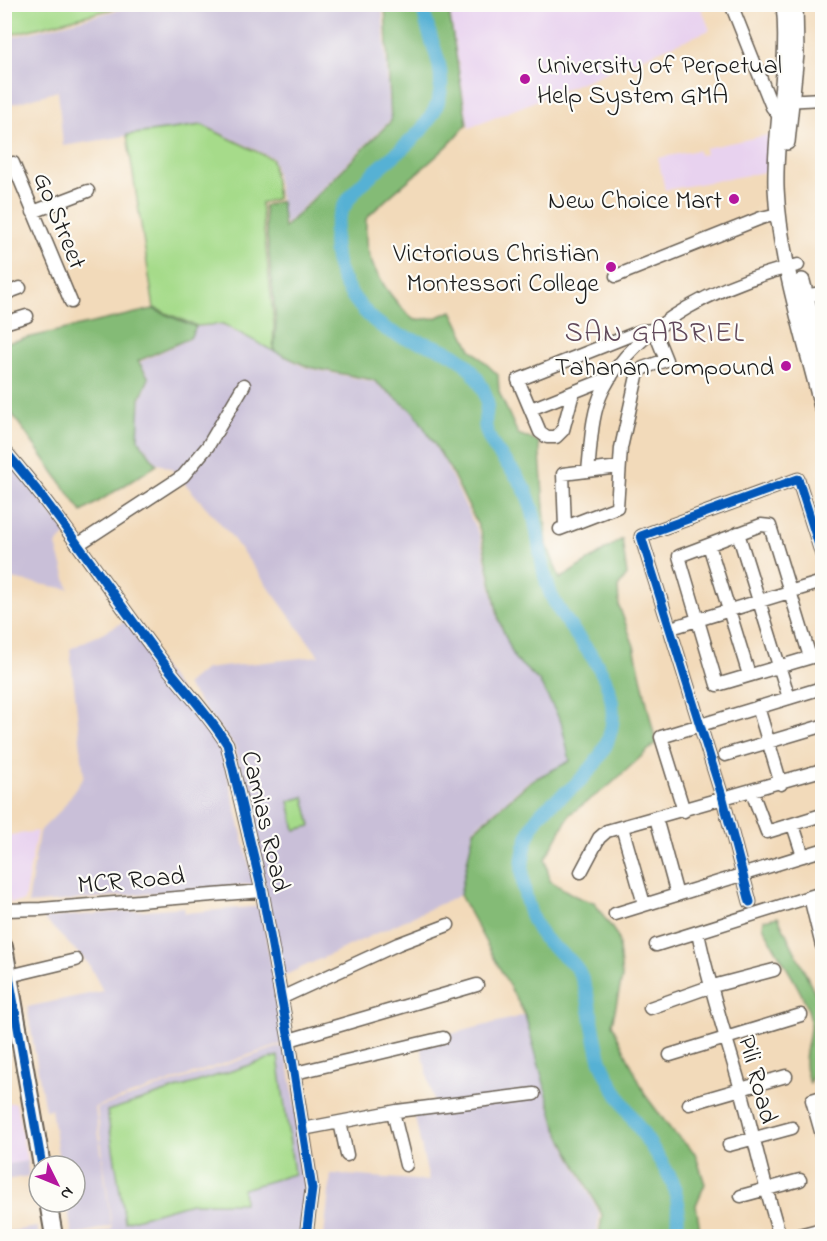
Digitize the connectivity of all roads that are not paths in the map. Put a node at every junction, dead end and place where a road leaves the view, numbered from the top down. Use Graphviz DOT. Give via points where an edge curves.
graph roads {
  1 [pos="731,4"];
  2 [pos="784,4"];
  3 [pos="795,4"];
  4 [pos="822,99"];
  5 [pos="784,106"];
  6 [pos="4,165"];
  7 [pos="88,191"];
  8 [pos="33,212"];
  9 [pos="778,214"];
  10 [pos="794,266"];
  11 [pos="616,276"];
  12 [pos="20,288"];
  13 [pos="822,293"];
  14 [pos="4,294"];
  15 [pos="800,297"];
  16 [pos="71,302"];
  17 [pos="27,316"];
  18 [pos="4,323"];
  19 [pos="654,330"];
  20 [pos="822,359"];
  21 [pos="612,377"];
  22 [pos="244,385"];
  23 [pos="573,393"];
  24 [pos="822,407"];
  25 [pos="531,409"];
  26 [pos="4,450"];
  27 [pos="619,467"];
  28 [pos="588,471"];
  29 [pos="738,533"];
  30 [pos="79,544"];
  31 [pos="709,544"];
  32 [pos="822,555"];
  33 [pos="822,582"];
  34 [pos="792,592"];
  35 [pos="760,601"];
  36 [pos="729,610"];
  37 [pos="700,619"];
  38 [pos="671,628"];
  39 [pos="816,656"];
  40 [pos="779,666"];
  41 [pos="748,675"];
  42 [pos="822,688"];
  43 [pos="789,698"];
  44 [pos="758,707"];
  45 [pos="822,726"];
  46 [pos="699,727"];
  47 [pos="768,742"];
  48 [pos="725,755"];
  49 [pos="822,770"];
  50 [pos="781,784"];
  51 [pos="752,792"];
  52 [pos="723,799"];
  53 [pos="684,811"];
  54 [pos="822,815"];
  55 [pos="656,818"];
  56 [pos="793,825"];
  57 [pos="622,827"];
  58 [pos="822,850"];
  59 [pos="803,856"];
  60 [pos="581,873"];
  61 [pos="743,875"];
  62 [pos="262,891"];
  63 [pos="822,893"];
  64 [pos="677,895"];
  65 [pos="810,897"];
  66 [pos="750,902"];
  67 [pos="644,904"];
  68 [pos="4,910"];
  69 [pos="615,914"];
  70 [pos="448,925"];
  71 [pos="698,933"];
  72 [pos="656,945"];
  73 [pos="822,946"];
  74 [pos="4,947"];
  75 [pos="76,960"];
  76 [pos="774,970"];
  77 [pos="9,976"];
  78 [pos="477,985"];
  79 [pos="709,987"];
  80 [pos="281,998"];
  81 [pos="650,1008"];
  82 [pos="801,1015"];
  83 [pos="443,1038"];
  84 [pos="725,1039"];
  85 [pos="290,1040"];
  86 [pos="670,1055"];
  87 [pos="294,1073"];
  88 [pos="786,1076"];
  89 [pos="740,1087"];
  90 [pos="534,1094"];
  91 [pos="817,1098"];
  92 [pos="689,1104"];
  93 [pos="393,1112"];
  94 [pos="340,1122"];
  95 [pos="792,1128"];
  96 [pos="303,1130"];
  97 [pos="822,1135"];
  98 [pos="752,1138"];
  99 [pos="729,1145"];
  100 [pos="40,1154"];
  101 [pos="347,1155"];
  102 [pos="406,1165"];
  103 [pos="800,1180"];
  104 [pos="765,1191"];
  105 [pos="741,1196"];
  106 [pos="50,1214"];
  107 [pos="822,1229"];
  108 [pos="54,1236"];
  109 [pos="306,1236"];
  110 [pos="780,1236"];
  111 [pos="795,1236"];
  1 -- 5 [label="street" via="772,107"];
  2 -- 5 [label="main road"];
  3 -- 5 [label="main road" via="796,54"];
  4 -- 5 [label="street"];
  5 -- 9 [label="main road" via="776,163"];
  5 -- 10 [label="main road" via="785,189"];
  6 -- 8 [label="street, Go Street" via="14,163"];
  7 -- 8 [label="street"];
  8 -- 16 [label="street, Go Street"];
  9 -- 10 [label="main road"];
  9 -- 11 [label="street"];
  10 -- 15 [label="main road"];
  10 -- 19 [label="street" via="686,307"];
  12 -- 14 [label="street"];
  13 -- 15 [label="street"];
  15 -- 20 [label="main road"];
  15 -- 24 [label="main road"];
  17 -- 18 [label="street"];
  19 -- 21 [label="street"];
  19 -- 25 [label="street" via="641,331 518,380"];
  19 -- 27 [label="street" via="666,360 643,369 638,376 627,412"];
  21 -- 23 [label="street"];
  21 -- 28 [label="street" via="599,402"];
  22 -- 30 [label="street" via="208,446 183,476"];
  23 -- 25 [label="street"];
  23 -- 25 [label="street" via="563,430 556,437 540,432"];
  26 -- 30 [label="street, Camias Road"];
  27 -- 28 [label="street"];
  27 -- 28 [label="street" via="617,507 563,528 563,474"];
  29 -- 31 [label="street"];
  29 -- 34 [label="street" via="770,526"];
  29 -- 35 [label="street"];
  30 -- 62 [label="street, Camias Road" via="227,744"];
  31 -- 36 [label="street"];
  31 -- 37 [label="street" via="678,558"];
  32 -- 38 [label="street" via="798,479 644,533 641,536"];
  33 -- 34 [label="street"];
  34 -- 35 [label="street"];
  34 -- 39 [label="street"];
  35 -- 36 [label="street"];
  35 -- 40 [label="street"];
  36 -- 37 [label="street"];
  36 -- 41 [label="street"];
  37 -- 38 [label="street"];
  37 -- 41 [label="street" via="717,685"];
  38 -- 46 [label="street"];
  39 -- 40 [label="street"];
  40 -- 41 [label="street"];
  40 -- 43 [label="street"];
  42 -- 43 [label="street"];
  43 -- 44 [label="street"];
  44 -- 46 [label="street"];
  44 -- 47 [label="street"];
  45 -- 47 [label="street"];
  46 -- 52 [label="street"];
  46 -- 53 [label="street" via="661,738"];
  47 -- 48 [label="street"];
  47 -- 50 [label="street"];
  49 -- 50 [label="street"];
  50 -- 51 [label="street"];
  51 -- 52 [label="street"];
  51 -- 56 [label="street" via="765,831"];
  52 -- 53 [label="street"];
  52 -- 61 [label="street"];
  53 -- 55 [label="street"];
  54 -- 56 [label="street"];
  55 -- 57 [label="street"];
  55 -- 64 [label="street"];
  56 -- 59 [label="street"];
  57 -- 60 [label="street" via="599,838"];
  57 -- 67 [label="street"];
  58 -- 59 [label="street"];
  59 -- 61 [label="street"];
  61 -- 64 [label="street"];
  61 -- 66 [label="street"];
  62 -- 68 [label="street, MCR Road"];
  62 -- 80 [label="street, Camias Road"];
  63 -- 65 [label="street"];
  64 -- 67 [label="street"];
  65 -- 71 [label="street"];
  65 -- 73 [label="street"];
  67 -- 69 [label="street"];
  70 -- 80 [label="street"];
  71 -- 72 [label="street"];
  71 -- 79 [label="street, Pili Road"];
  74 -- 77 [label="highway"];
  75 -- 77 [label="street"];
  76 -- 79 [label="street"];
  77 -- 100 [label="highway"];
  78 -- 85 [label="street"];
  79 -- 81 [label="street"];
  79 -- 84 [label="street, Pili Road"];
  80 -- 85 [label="street, Camias Road"];
  82 -- 84 [label="street"];
  83 -- 87 [label="street"];
  84 -- 86 [label="street"];
  84 -- 89 [label="street, Pili Road"];
  85 -- 87 [label="street, Camias Road"];
  87 -- 96 [label="street, Camias Road"];
  88 -- 89 [label="street"];
  89 -- 92 [label="street"];
  89 -- 98 [label="street, Pili Road"];
  90 -- 93 [label="street"];
  91 -- 97 [label="street"];
  93 -- 94 [label="street"];
  93 -- 102 [label="street"];
  94 -- 96 [label="street"];
  94 -- 101 [label="street"];
  95 -- 98 [label="street"];
  96 -- 109 [label="street, Camias Road" via="312,1189"];
  98 -- 99 [label="street"];
  98 -- 104 [label="street, Pili Road"];
  103 -- 104 [label="street"];
  104 -- 105 [label="street"];
  104 -- 110 [label="street, Pili Road"];
  106 -- 108 [label="highway"];
  107 -- 111 [label="street"];
}
